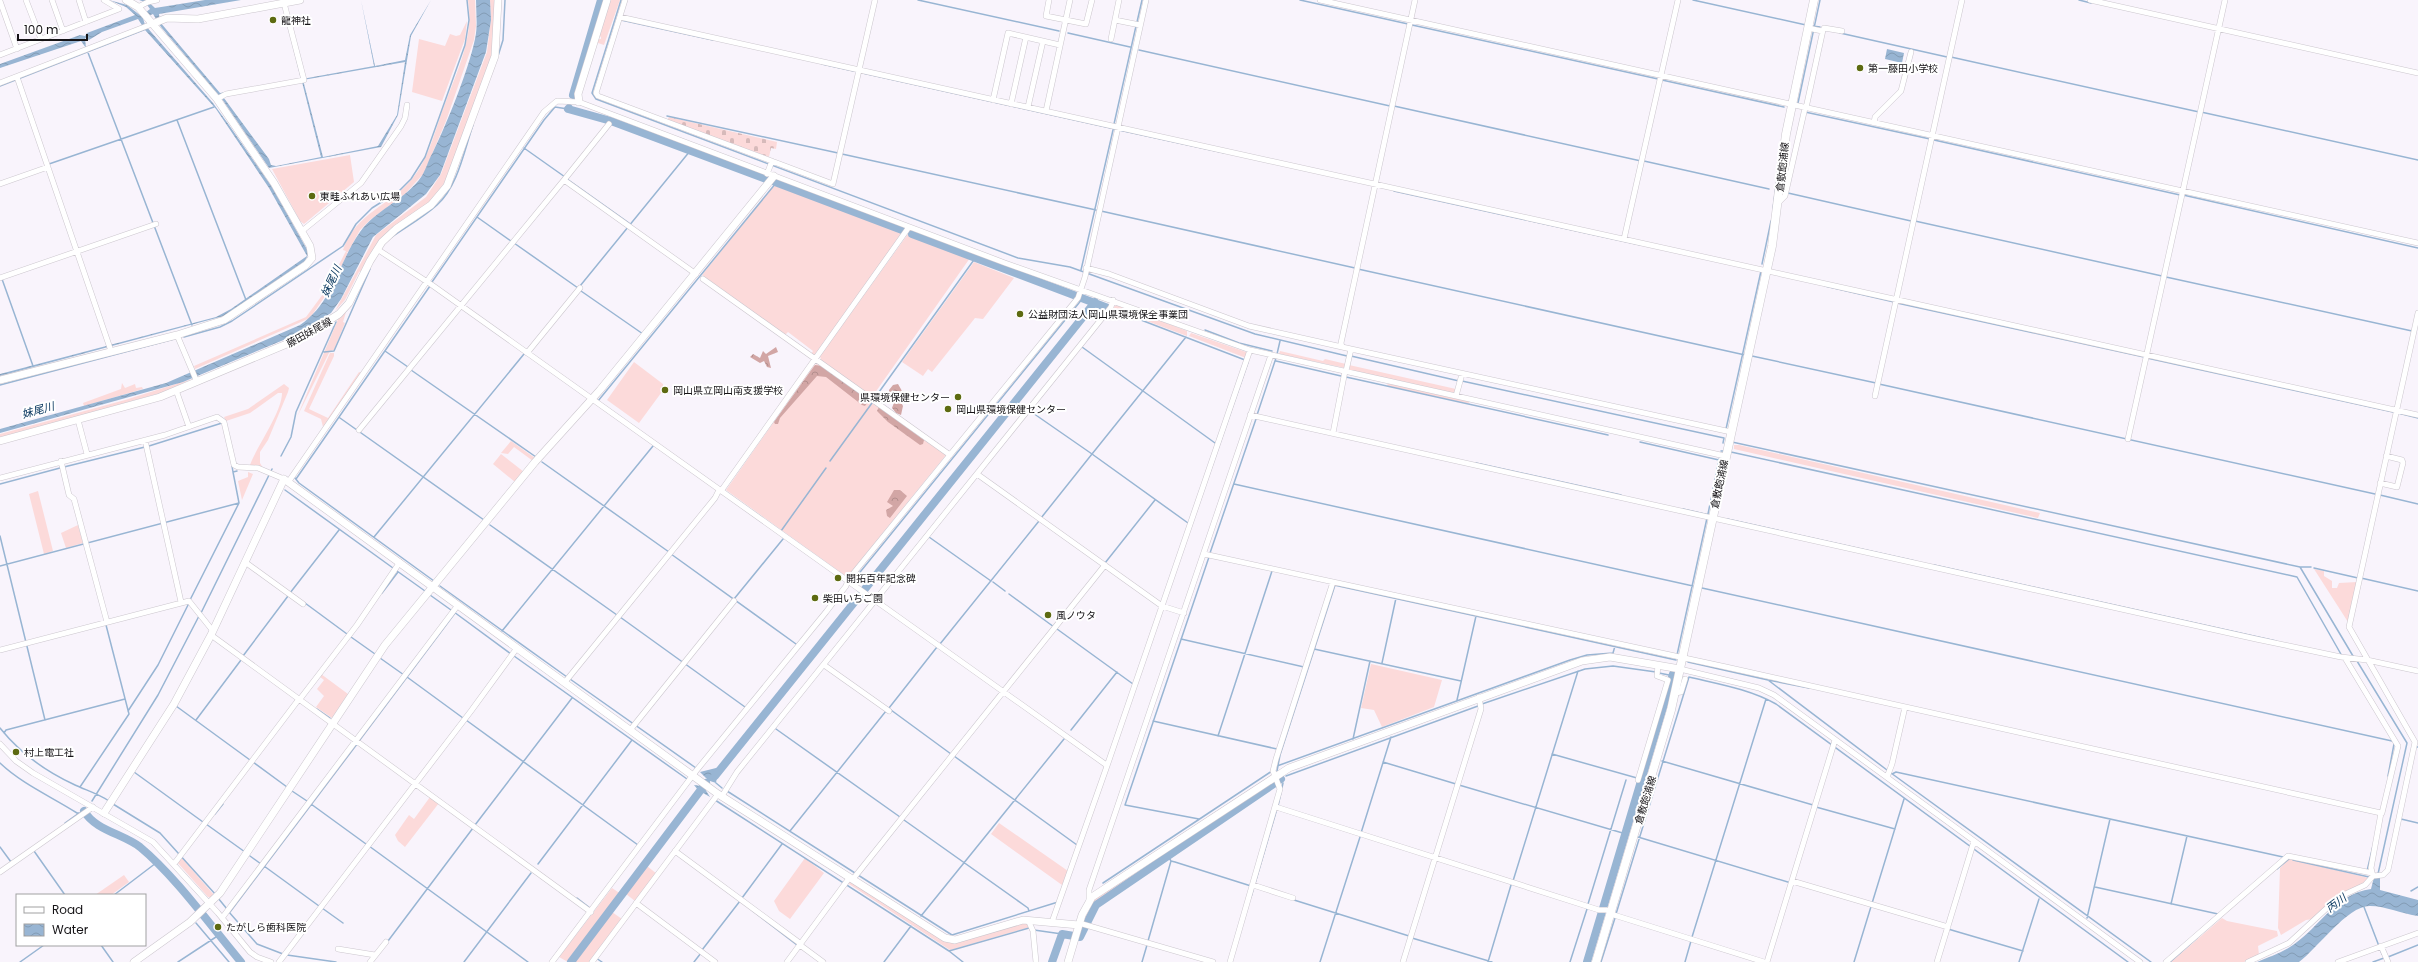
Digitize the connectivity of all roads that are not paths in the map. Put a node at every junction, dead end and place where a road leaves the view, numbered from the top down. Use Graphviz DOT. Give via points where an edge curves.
graph roads {
  1 [pos="26,0"];
  2 [pos="52,0"];
  3 [pos="79,0"];
  4 [pos="104,0"];
  5 [pos="126,0"];
  6 [pos="157,0"];
  7 [pos="300,0"];
  8 [pos="498,0"];
  9 [pos="607,0"];
  10 [pos="625,0"];
  11 [pos="875,0"];
  12 [pos="1049,0"];
  13 [pos="1070,0"];
  14 [pos="1092,0"];
  15 [pos="1119,0"];
  16 [pos="1146,0"];
  17 [pos="1320,0"];
  18 [pos="1415,0"];
  19 [pos="1678,0"];
  20 [pos="1814,0"];
  21 [pos="1962,0"];
  22 [pos="2090,0"];
  23 [pos="2225,0"];
  24 [pos="0,1"];
  25 [pos="283,2"];
  26 [pos="144,8"];
  27 [pos="620,19"];
  28 [pos="1066,20"];
  29 [pos="1115,20"];
  30 [pos="1411,20"];
  31 [pos="86,22"];
  32 [pos="152,23"];
  33 [pos="1138,24"];
  34 [pos="2218,28"];
  35 [pos="1812,29"];
  36 [pos="63,31"];
  37 [pos="1822,31"];
  38 [pos="1842,31"];
  39 [pos="1026,37"];
  40 [pos="41,39"];
  41 [pos="1110,39"];
  42 [pos="1043,41"];
  43 [pos="1060,45"];
  44 [pos="17,49"];
  45 [pos="1911,52"];
  46 [pos="0,55"];
  47 [pos="859,72"];
  48 [pos="2418,73"];
  49 [pos="18,78"];
  50 [pos="1660,78"];
  51 [pos="0,83"];
  52 [pos="219,97"];
  53 [pos="993,100"];
  54 [pos="579,102"];
  55 [pos="1011,104"];
  56 [pos="407,105"];
  57 [pos="1792,105"];
  58 [pos="1028,107"];
  59 [pos="1805,110"];
  60 [pos="1046,111"];
  61 [pos="1874,123"];
  62 [pos="609,124"];
  63 [pos="1115,127"];
  64 [pos="1932,136"];
  65 [pos="771,164"];
  66 [pos="47,166"];
  67 [pos="770,175"];
  68 [pos="564,180"];
  69 [pos="0,184"];
  70 [pos="1374,186"];
  71 [pos="2183,191"];
  72 [pos="1779,202"];
  73 [pos="155,225"];
  74 [pos="908,227"];
  75 [pos="302,231"];
  76 [pos="1624,239"];
  77 [pos="2418,243"];
  78 [pos="377,249"];
  79 [pos="77,251"];
  80 [pos="1767,270"];
  81 [pos="1086,271"];
  82 [pos="696,274"];
  83 [pos="1,278"];
  84 [pos="703,280"];
  85 [pos="429,284"];
  86 [pos="579,289"];
  87 [pos="1079,294"];
  88 [pos="1113,300"];
  89 [pos="1895,301"];
  90 [pos="460,306"];
  91 [pos="2418,313"];
  92 [pos="177,335"];
  93 [pos="1342,347"];
  94 [pos="110,348"];
  95 [pos="1250,350"];
  96 [pos="1350,353"];
  97 [pos="527,354"];
  98 [pos="1275,356"];
  99 [pos="2146,357"];
  100 [pos="816,360"];
  101 [pos="1346,371"];
  102 [pos="1460,378"];
  103 [pos="0,380"];
  104 [pos="197,380"];
  105 [pos="176,390"];
  106 [pos="1456,396"];
  107 [pos="1875,396"];
  108 [pos="592,400"];
  109 [pos="2396,411"];
  110 [pos="2418,415"];
  111 [pos="1254,416"];
  112 [pos="78,420"];
  113 [pos="189,427"];
  114 [pos="359,430"];
  115 [pos="1333,432"];
  116 [pos="1731,432"];
  117 [pos="2128,439"];
  118 [pos="0,441"];
  119 [pos="146,444"];
  120 [pos="87,454"];
  121 [pos="950,455"];
  122 [pos="1725,456"];
  123 [pos="2386,456"];
  124 [pos="62,465"];
  125 [pos="977,474"];
  126 [pos="0,478"];
  127 [pos="286,480"];
  128 [pos="2380,483"];
  129 [pos="720,491"];
  130 [pos="1708,517"];
  131 [pos="1208,554"];
  132 [pos="245,562"];
  133 [pos="1105,565"];
  134 [pos="397,567"];
  135 [pos="847,582"];
  136 [pos="1333,584"];
  137 [pos="433,586"];
  138 [pos="876,600"];
  139 [pos="734,601"];
  140 [pos="182,602"];
  141 [pos="303,604"];
  142 [pos="1164,605"];
  143 [pos="455,610"];
  144 [pos="1184,613"];
  145 [pos="105,623"];
  146 [pos="212,633"];
  147 [pos="0,650"];
  148 [pos="514,652"];
  149 [pos="1678,657"];
  150 [pos="2345,658"];
  151 [pos="2367,660"];
  152 [pos="824,665"];
  153 [pos="1676,668"];
  154 [pos="1658,670"];
  155 [pos="2418,671"];
  156 [pos="567,679"];
  157 [pos="1685,679"];
  158 [pos="1004,692"];
  159 [pos="1675,693"];
  160 [pos="299,699"];
  161 [pos="1480,702"];
  162 [pos="1905,708"];
  163 [pos="888,710"];
  164 [pos="332,723"];
  165 [pos="633,726"];
  166 [pos="356,741"];
  167 [pos="0,744"];
  168 [pos="1834,744"];
  169 [pos="2416,748"];
  170 [pos="1107,765"];
  171 [pos="1889,774"];
  172 [pos="1276,776"];
  173 [pos="1638,779"];
  174 [pos="692,780"];
  175 [pos="415,783"];
  176 [pos="720,795"];
  177 [pos="93,807"];
  178 [pos="1276,807"];
  179 [pos="104,813"];
  180 [pos="2381,813"];
  181 [pos="1974,841"];
  182 [pos="675,851"];
  183 [pos="1435,858"];
  184 [pos="174,864"];
  185 [pos="0,872"];
  186 [pos="2372,875"];
  187 [pos="852,879"];
  188 [pos="1793,882"];
  189 [pos="1254,885"];
  190 [pos="1293,898"];
  191 [pos="1089,899"];
  192 [pos="637,903"];
  193 [pos="210,904"];
  194 [pos="590,911"];
  195 [pos="1609,913"];
  196 [pos="222,918"];
  197 [pos="1028,920"];
  198 [pos="1052,922"];
  199 [pos="1082,924"];
  200 [pos="1947,928"];
  201 [pos="2418,933"];
  202 [pos="386,942"];
  203 [pos="800,946"];
  204 [pos="2379,947"];
  205 [pos="338,949"];
  206 [pos="375,956"];
  207 [pos="2387,959"];
  208 [pos="134,962"];
  209 [pos="271,962"];
  210 [pos="279,962"];
  211 [pos="370,962"];
  212 [pos="552,962"];
  213 [pos="592,962"];
  214 [pos="714,962"];
  215 [pos="787,962"];
  216 [pos="823,962"];
  217 [pos="1036,962"];
  218 [pos="1068,962"];
  219 [pos="1213,962"];
  220 [pos="1230,962"];
  221 [pos="1403,962"];
  222 [pos="1596,962"];
  223 [pos="1764,962"];
  224 [pos="1767,962"];
  225 [pos="1937,962"];
  226 [pos="2140,962"];
  227 [pos="2166,962"];
  228 [pos="2248,962"];
  229 [pos="2338,962"];
  1 -- 40 [label="street"];
  2 -- 36 [label="street"];
  3 -- 31 [label="street"];
  4 -- 31 [label="street" via="119,9"];
  5 -- 26 [label="street"];
  6 -- 26 [label="street"];
  7 -- 25 [label="street"];
  8 -- 78 [label="street, 藤田妹尾線" via="495,56 447,186 430,205 392,233"];
  9 -- 54 [label="street" via="578,94"];
  10 -- 27 [label="street"];
  11 -- 47 [label="street"];
  12 -- 28 [label="street" via="1046,16"];
  13 -- 28 [label="street"];
  14 -- 28 [label="street" via="1086,24"];
  15 -- 29 [label="street"];
  16 -- 33 [label="street"];
  17 -- 30 [label="street"];
  18 -- 30 [label="street"];
  19 -- 50 [label="street"];
  20 -- 35 [label="main road, 倉敷飽浦線"];
  21 -- 64 [label="street"];
  22 -- 34 [label="street"];
  23 -- 34 [label="street"];
  24 -- 44 [label="street"];
  25 -- 32 [label="street" via="198,19"];
  25 -- 52 [label="street" via="302,80"];
  26 -- 32 [label="street"];
  27 -- 47 [label="street"];
  27 -- 65 [label="street" via="596,93 598,96"];
  28 -- 43 [label="street"];
  29 -- 33 [label="street"];
  29 -- 41 [label="street"];
  30 -- 50 [label="street"];
  30 -- 70 [label="street"];
  31 -- 36 [label="street"];
  32 -- 49 [label="street"];
  32 -- 52 [label="street"];
  33 -- 63 [label="street"];
  34 -- 48 [label="street"];
  34 -- 71 [label="street"];
  35 -- 37 [label="street"];
  35 -- 57 [label="main road, 倉敷飽浦線"];
  36 -- 40 [label="street"];
  37 -- 38 [label="street" via="1824,28"];
  37 -- 59 [label="street"];
  39 -- 42 [label="street"];
  39 -- 53 [label="street" via="1008,33"];
  39 -- 55 [label="street"];
  40 -- 44 [label="street"];
  42 -- 43 [label="street"];
  42 -- 58 [label="street"];
  43 -- 60 [label="street"];
  44 -- 46 [label="street"];
  45 -- 61 [label="street" via="1901,91 1875,117"];
  47 -- 53 [label="street"];
  47 -- 65 [label="street" via="833,184"];
  49 -- 51 [label="street"];
  49 -- 66 [label="street"];
  50 -- 57 [label="street"];
  50 -- 76 [label="street"];
  52 -- 75 [label="street"];
  53 -- 55 [label="street"];
  54 -- 67 [label="street"];
  54 -- 85 [label="street" via="557,101 548,107"];
  55 -- 58 [label="street"];
  56 -- 75 [label="street" via="401,126 367,175"];
  57 -- 59 [label="street"];
  57 -- 72 [label="main road, 倉敷飽浦線" via="1784,146"];
  58 -- 60 [label="street"];
  59 -- 61 [label="street"];
  59 -- 72 [label="street" via="1785,196"];
  60 -- 63 [label="street"];
  61 -- 64 [label="street"];
  62 -- 68 [label="street"];
  63 -- 70 [label="street"];
  63 -- 81 [label="street"];
  64 -- 71 [label="street"];
  64 -- 89 [label="street"];
  65 -- 67 [label="street"];
  66 -- 69 [label="street"];
  66 -- 79 [label="street"];
  67 -- 74 [label="street"];
  67 -- 82 [label="street"];
  68 -- 82 [label="street"];
  68 -- 90 [label="street"];
  70 -- 76 [label="street"];
  70 -- 93 [label="street"];
  71 -- 77 [label="street"];
  71 -- 99 [label="street"];
  72 -- 80 [label="main road, 倉敷飽浦線"];
  73 -- 79 [label="street"];
  74 -- 87 [label="street"];
  74 -- 100 [label="street"];
  75 -- 92 [label="street" via="312,250 312,258 306,265 230,317"];
  76 -- 80 [label="street"];
  78 -- 85 [label="street"];
  78 -- 104 [label="street, 藤田妹尾線" via="349,303 332,320 301,338"];
  79 -- 83 [label="street"];
  79 -- 94 [label="street"];
  80 -- 89 [label="street"];
  80 -- 116 [label="main road, 倉敷飽浦線"];
  81 -- 87 [label="street"];
  81 -- 93 [label="street" via="1109,274 1249,326"];
  82 -- 108 [label="street"];
  84 -- 100 [label="street"];
  85 -- 90 [label="street"];
  85 -- 127 [label="street"];
  86 -- 97 [label="street"];
  87 -- 88 [label="street"];
  87 -- 121 [label="street"];
  88 -- 95 [label="street"];
  88 -- 125 [label="street" via="1111,307"];
  89 -- 99 [label="street"];
  89 -- 107 [label="street"];
  90 -- 97 [label="street"];
  90 -- 114 [label="street"];
  91 -- 109 [label="street"];
  92 -- 94 [label="street"];
  92 -- 104 [label="street"];
  93 -- 96 [label="street"];
  94 -- 103 [label="street"];
  95 -- 98 [label="street"];
  95 -- 142 [label="street"];
  96 -- 101 [label="street"];
  96 -- 102 [label="street"];
  97 -- 108 [label="street"];
  98 -- 101 [label="street"];
  98 -- 111 [label="street"];
  99 -- 109 [label="street"];
  99 -- 117 [label="street"];
  100 -- 121 [label="street"];
  100 -- 129 [label="street"];
  101 -- 106 [label="street"];
  101 -- 115 [label="street"];
  102 -- 106 [label="street"];
  102 -- 116 [label="street"];
  104 -- 105 [label="street, 藤田妹尾線"];
  105 -- 112 [label="street, 藤田妹尾線"];
  105 -- 113 [label="street"];
  106 -- 122 [label="street"];
  108 -- 129 [label="street"];
  108 -- 137 [label="street" via="530,468"];
  109 -- 110 [label="street"];
  109 -- 123 [label="street"];
  111 -- 115 [label="street"];
  111 -- 131 [label="street"];
  112 -- 118 [label="street, 藤田妹尾線"];
  112 -- 120 [label="street"];
  113 -- 119 [label="street"];
  113 -- 127 [label="street" via="214,418 223,419 234,465 253,467"];
  115 -- 130 [label="street"];
  116 -- 122 [label="main road, 倉敷飽浦線"];
  119 -- 120 [label="street"];
  119 -- 140 [label="street"];
  120 -- 124 [label="street"];
  121 -- 135 [label="street"];
  122 -- 130 [label="main road, 倉敷飽浦線"];
  123 -- 128 [label="street"];
  123 -- 128 [label="street" via="2402,460 2403,463 2397,487"];
  124 -- 126 [label="street"];
  124 -- 145 [label="street" via="86,544"];
  125 -- 133 [label="street"];
  125 -- 138 [label="street"];
  127 -- 132 [label="street"];
  127 -- 134 [label="street"];
  128 -- 151 [label="street" via="2349,627"];
  129 -- 135 [label="street"];
  129 -- 156 [label="street"];
  130 -- 149 [label="main road, 倉敷飽浦線"];
  130 -- 150 [label="street"];
  131 -- 136 [label="street"];
  131 -- 144 [label="street"];
  132 -- 141 [label="street"];
  132 -- 146 [label="street"];
  133 -- 142 [label="street"];
  133 -- 158 [label="street"];
  134 -- 137 [label="street"];
  134 -- 160 [label="street"];
  135 -- 138 [label="street"];
  135 -- 174 [label="street"];
  136 -- 149 [label="street"];
  136 -- 172 [label="street"];
  137 -- 143 [label="street"];
  137 -- 164 [label="street" via="385,645"];
  138 -- 152 [label="street"];
  138 -- 158 [label="street"];
  139 -- 165 [label="street"];
  140 -- 145 [label="street"];
  140 -- 146 [label="street" via="190,601"];
  142 -- 144 [label="street"];
  142 -- 170 [label="street"];
  143 -- 148 [label="street"];
  143 -- 166 [label="street"];
  144 -- 191 [label="street" via="1118,804"];
  145 -- 147 [label="street"];
  146 -- 160 [label="street"];
  146 -- 179 [label="street" via="174,704"];
  148 -- 156 [label="street"];
  148 -- 175 [label="street"];
  149 -- 153 [label="main road, 倉敷飽浦線"];
  149 -- 162 [label="street"];
  150 -- 151 [label="street"];
  150 -- 180 [label="street" via="2398,746"];
  151 -- 155 [label="street"];
  151 -- 169 [label="street" via="2414,740"];
  152 -- 163 [label="street"];
  152 -- 176 [label="street"];
  153 -- 154 [label="street"];
  153 -- 159 [label="main road, 倉敷飽浦線"];
  153 -- 168 [label="street" via="1767,691"];
  154 -- 161 [label="street" via="1610,657 1590,660 1560,668"];
  154 -- 173 [label="street" via="1668,680"];
  156 -- 165 [label="street"];
  157 -- 159 [label="street" via="1681,692"];
  158 -- 170 [label="street"];
  158 -- 187 [label="street"];
  159 -- 195 [label="main road, 倉敷飽浦線" via="1665,737"];
  160 -- 164 [label="street"];
  160 -- 184 [label="street"];
  161 -- 172 [label="street" via="1298,764"];
  161 -- 183 [label="street"];
  162 -- 171 [label="street"];
  162 -- 180 [label="street"];
  164 -- 166 [label="street"];
  164 -- 193 [label="street" via="236,871"];
  165 -- 174 [label="street"];
  166 -- 175 [label="street"];
  166 -- 196 [label="street"];
  167 -- 177 [label="street" via="26,768"];
  168 -- 171 [label="street"];
  168 -- 188 [label="street"];
  169 -- 186 [label="street" via="2388,870 2384,875"];
  170 -- 198 [label="street"];
  171 -- 181 [label="street"];
  172 -- 178 [label="street" via="1280,789"];
  172 -- 191 [label="street"];
  174 -- 176 [label="street" via="705,784"];
  174 -- 194 [label="street"];
  175 -- 194 [label="street"];
  175 -- 210 [label="street"];
  176 -- 182 [label="street"];
  176 -- 187 [label="street"];
  177 -- 179 [label="street"];
  177 -- 185 [label="street"];
  178 -- 183 [label="street"];
  178 -- 189 [label="street"];
  179 -- 184 [label="street" via="148,839"];
  180 -- 186 [label="street" via="2371,863"];
  181 -- 200 [label="street"];
  181 -- 226 [label="street"];
  182 -- 192 [label="street"];
  182 -- 203 [label="street"];
  183 -- 195 [label="street"];
  183 -- 221 [label="street"];
  184 -- 193 [label="street"];
  186 -- 227 [label="street" via="2286,858"];
  186 -- 228 [label="street" via="2365,886 2339,897 2289,943"];
  187 -- 197 [label="street" via="950,940"];
  187 -- 203 [label="street"];
  188 -- 200 [label="street"];
  188 -- 224 [label="street"];
  189 -- 190 [label="street"];
  189 -- 220 [label="street"];
  191 -- 199 [label="street"];
  192 -- 213 [label="street"];
  192 -- 214 [label="street"];
  193 -- 196 [label="street"];
  193 -- 208 [label="street"];
  194 -- 212 [label="street"];
  195 -- 222 [label="main road, 倉敷飽浦線"];
  195 -- 223 [label="street"];
  196 -- 209 [label="street" via="250,952"];
  197 -- 198 [label="street"];
  197 -- 217 [label="street" via="1033,930"];
  198 -- 199 [label="street"];
  199 -- 218 [label="street"];
  199 -- 219 [label="street"];
  200 -- 225 [label="street"];
  201 -- 204 [label="street"];
  202 -- 206 [label="street"];
  203 -- 215 [label="street"];
  203 -- 216 [label="street"];
  204 -- 207 [label="street"];
  204 -- 229 [label="street"];
  205 -- 206 [label="street"];
  206 -- 211 [label="street"];
}
